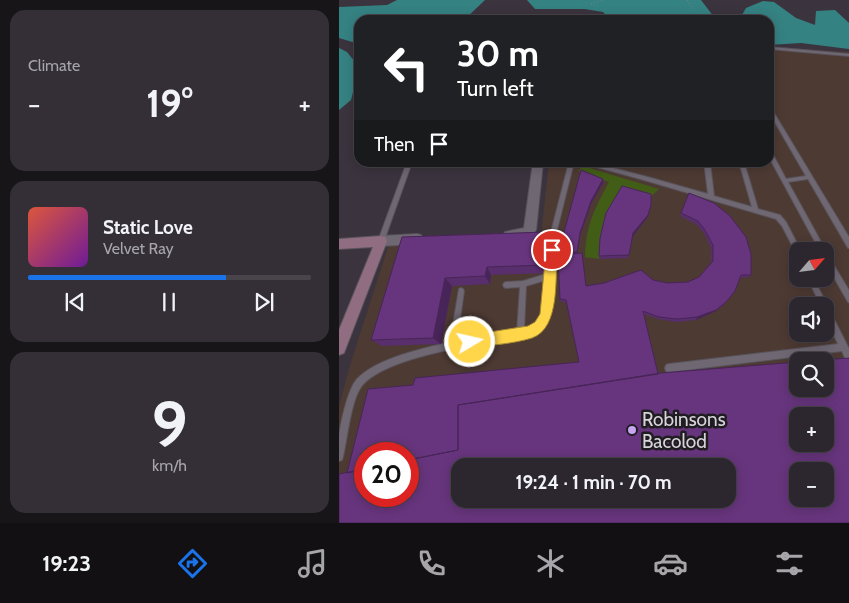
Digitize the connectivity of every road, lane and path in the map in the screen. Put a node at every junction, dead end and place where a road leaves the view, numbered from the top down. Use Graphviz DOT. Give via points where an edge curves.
graph roads {
  1 [pos="602,0"];
  2 [pos="687,0"];
  3 [pos="591,4"];
  4 [pos="693,9"];
  5 [pos="774,48"];
  6 [pos="849,55"];
  7 [pos="774,117"];
  8 [pos="774,161"];
  9 [pos="408,167"];
  10 [pos="537,167"];
  11 [pos="571,167"];
  12 [pos="612,167"];
  13 [pos="708,167"];
  14 [pos="743,167"];
  15 [pos="809,177"];
  16 [pos="785,180"];
  17 [pos="711,198"];
  18 [pos="756,211"];
  19 [pos="501,236"];
  20 [pos="429,239"];
  21 [pos="381,241"];
  22 [pos="793,242"];
  23 [pos="818,242"];
  24 [pos="339,244"];
  25 [pos="849,246"];
  26 [pos="834,272"];
  27 [pos="549,276"];
  28 [pos="523,284"];
  29 [pos="506,285"];
  30 [pos="461,291"];
  31 [pos="849,300"];
  32 [pos="834,328"];
  33 [pos="520,334"];
  34 [pos="453,344"];
  35 [pos="843,347"];
  36 [pos="339,348"];
  37 [pos="849,360"];
  38 [pos="669,368"];
  39 [pos="339,457"];
  1 -- 3 [label="path"];
  2 -- 4 [label="path"];
  5 -- 6 [label="lane"];
  7 -- 15 [label="lane"];
  8 -- 16 [label="lane"];
  9 -- 21 [label="lane"];
  10 -- 19 [label="street" via="530,230 524,234"];
  11 -- 27 [label="lane" via="553,236"];
  12 -- 17 [label="lane"];
  13 -- 17 [label="lane"];
  14 -- 18 [label="lane"];
  15 -- 16 [label="lane"];
  15 -- 25 [label="lane"];
  16 -- 23 [label="lane"];
  17 -- 18 [label="lane"];
  18 -- 22 [label="lane" via="781,220"];
  20 -- 21 [label="street"];
  21 -- 24 [label="street"];
  21 -- 36 [label="street"];
  26 -- 31 [label="lane"];
  27 -- 28 [label="lane"];
  27 -- 33 [label="lane" via="545,320 530,332"];
  28 -- 29 [label="lane"];
  28 -- 33 [label="lane"];
  30 -- 34 [label="lane"];
  32 -- 35 [label="lane"];
  33 -- 34 [label="lane"];
  34 -- 39 [label="lane" via="400,360 372,372 359,384"];
  35 -- 37 [label="lane"];
  35 -- 38 [label="lane"];
}
